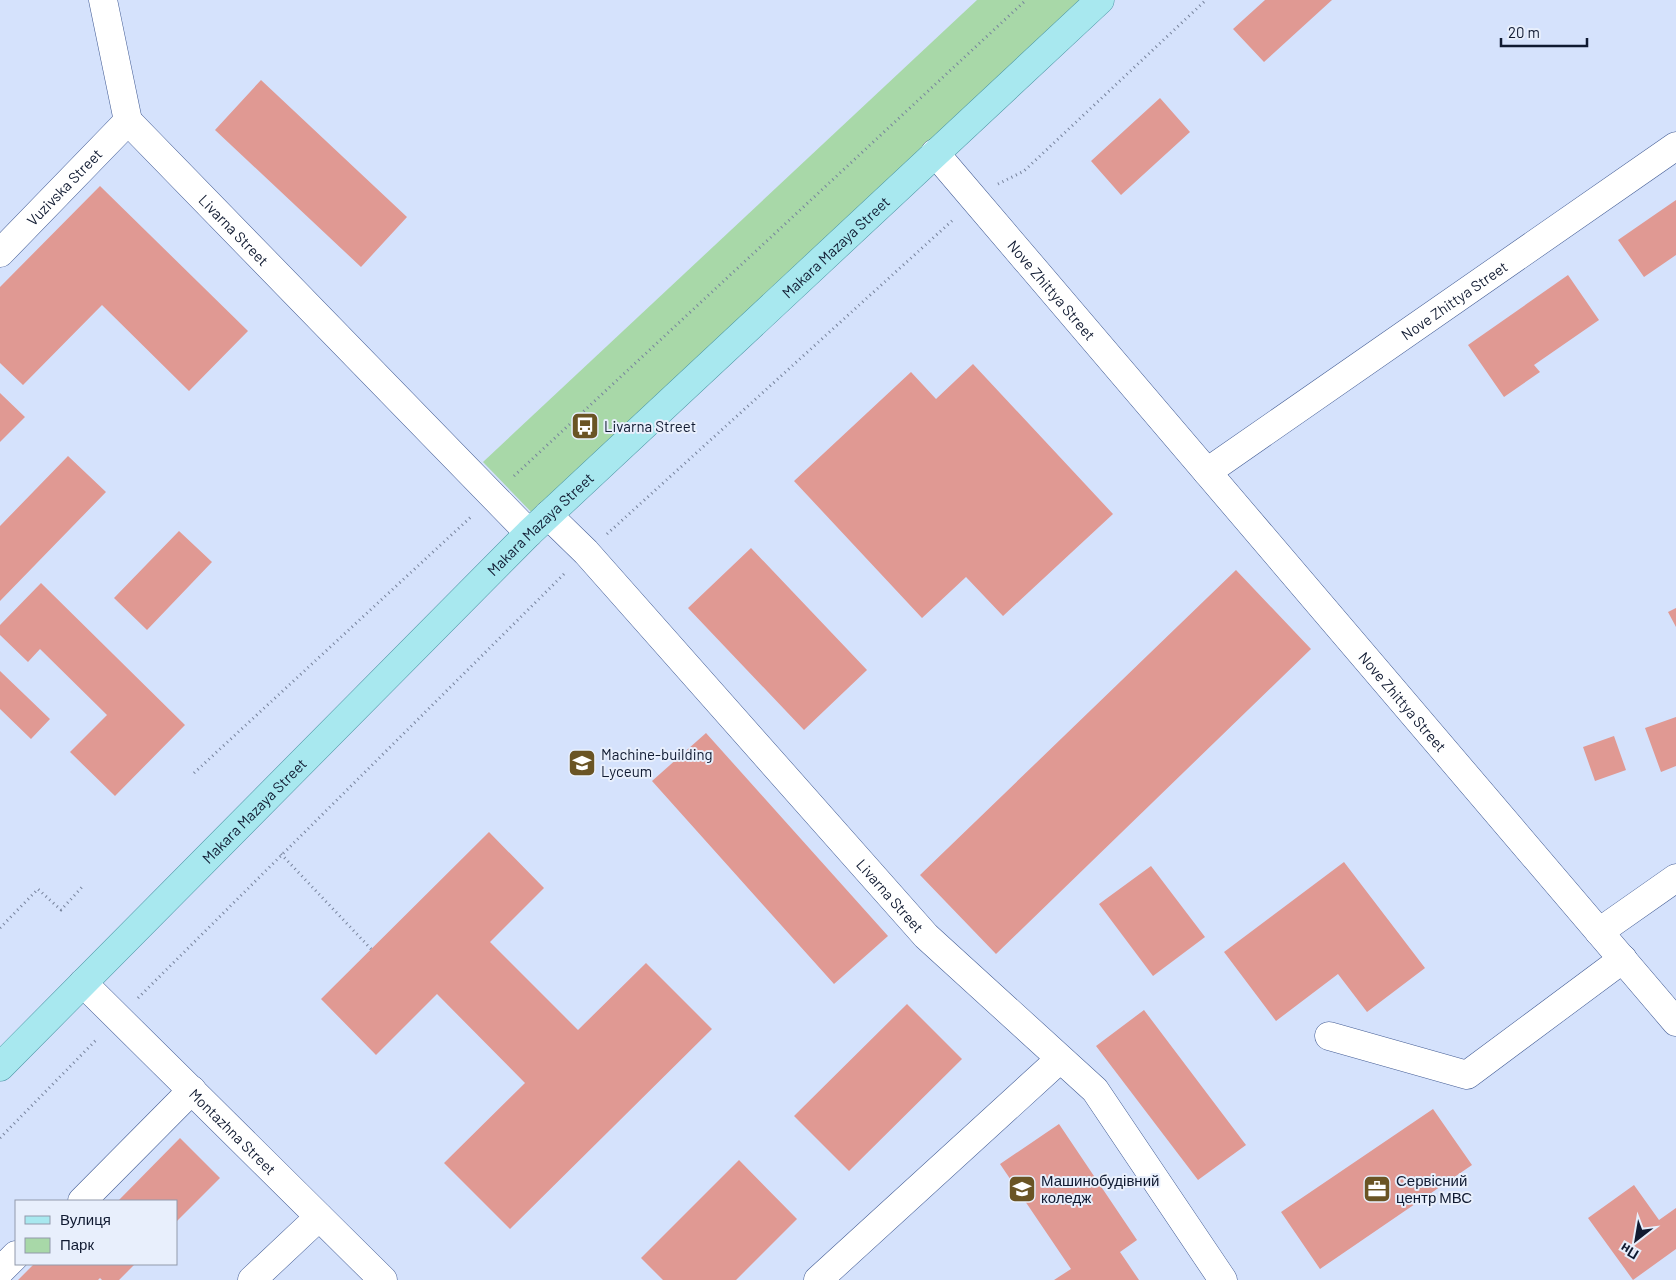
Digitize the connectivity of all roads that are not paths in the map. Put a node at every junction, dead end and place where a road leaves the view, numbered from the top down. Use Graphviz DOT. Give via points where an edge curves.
graph roads {
  1 [pos="103,0"];
  2 [pos="1100,0"];
  3 [pos="128,121"];
  4 [pos="1676,146"];
  5 [pos="935,153"];
  6 [pos="0,253"];
  7 [pos="1208,472"];
  8 [pos="539,524"];
  9 [pos="1676,878"];
  10 [pos="1599,932"];
  11 [pos="1622,959"];
  12 [pos="83,983"];
  13 [pos="1676,1022"];
  14 [pos="1329,1036"];
  15 [pos="1060,1058"];
  16 [pos="0,1067"];
  17 [pos="192,1090"];
  18 [pos="83,1200"];
  19 [pos="319,1217"];
  20 [pos="15,1256"];
  21 [pos="0,1271"];
  22 [pos="252,1280"];
  23 [pos="383,1280"];
  24 [pos="818,1280"];
  25 [pos="1223,1280"];
  1 -- 3 [label="street"];
  2 -- 5 [label="main road, Makara Mazaya Street"];
  3 -- 6 [label="street, Vuzivska Street"];
  3 -- 8 [label="street, Livarna Street" via="493,496"];
  4 -- 7 [label="street, Nove Zhittya Street"];
  5 -- 7 [label="street, Nove Zhittya Street"];
  5 -- 8 [label="main road, Makara Mazaya Street"];
  7 -- 10 [label="street, Nove Zhittya Street"];
  8 -- 12 [label="main road, Makara Mazaya Street"];
  8 -- 15 [label="street, Livarna Street" via="586,552 926,936"];
  9 -- 10 [label="street"];
  10 -- 11 [label="street, Nove Zhittya Street"];
  11 -- 13 [label="street, Nove Zhittya Street"];
  11 -- 14 [label="street" via="1467,1075"];
  12 -- 16 [label="main road, Makara Mazaya Street"];
  12 -- 17 [label="street, Montazhna Street"];
  15 -- 24 [label="street"];
  15 -- 25 [label="street, Livarna Street" via="1095,1090"];
  17 -- 18 [label="street"];
  17 -- 19 [label="street, Montazhna Street"];
  19 -- 22 [label="street"];
  19 -- 23 [label="street, Montazhna Street"];
  20 -- 21 [label="street"];
}
